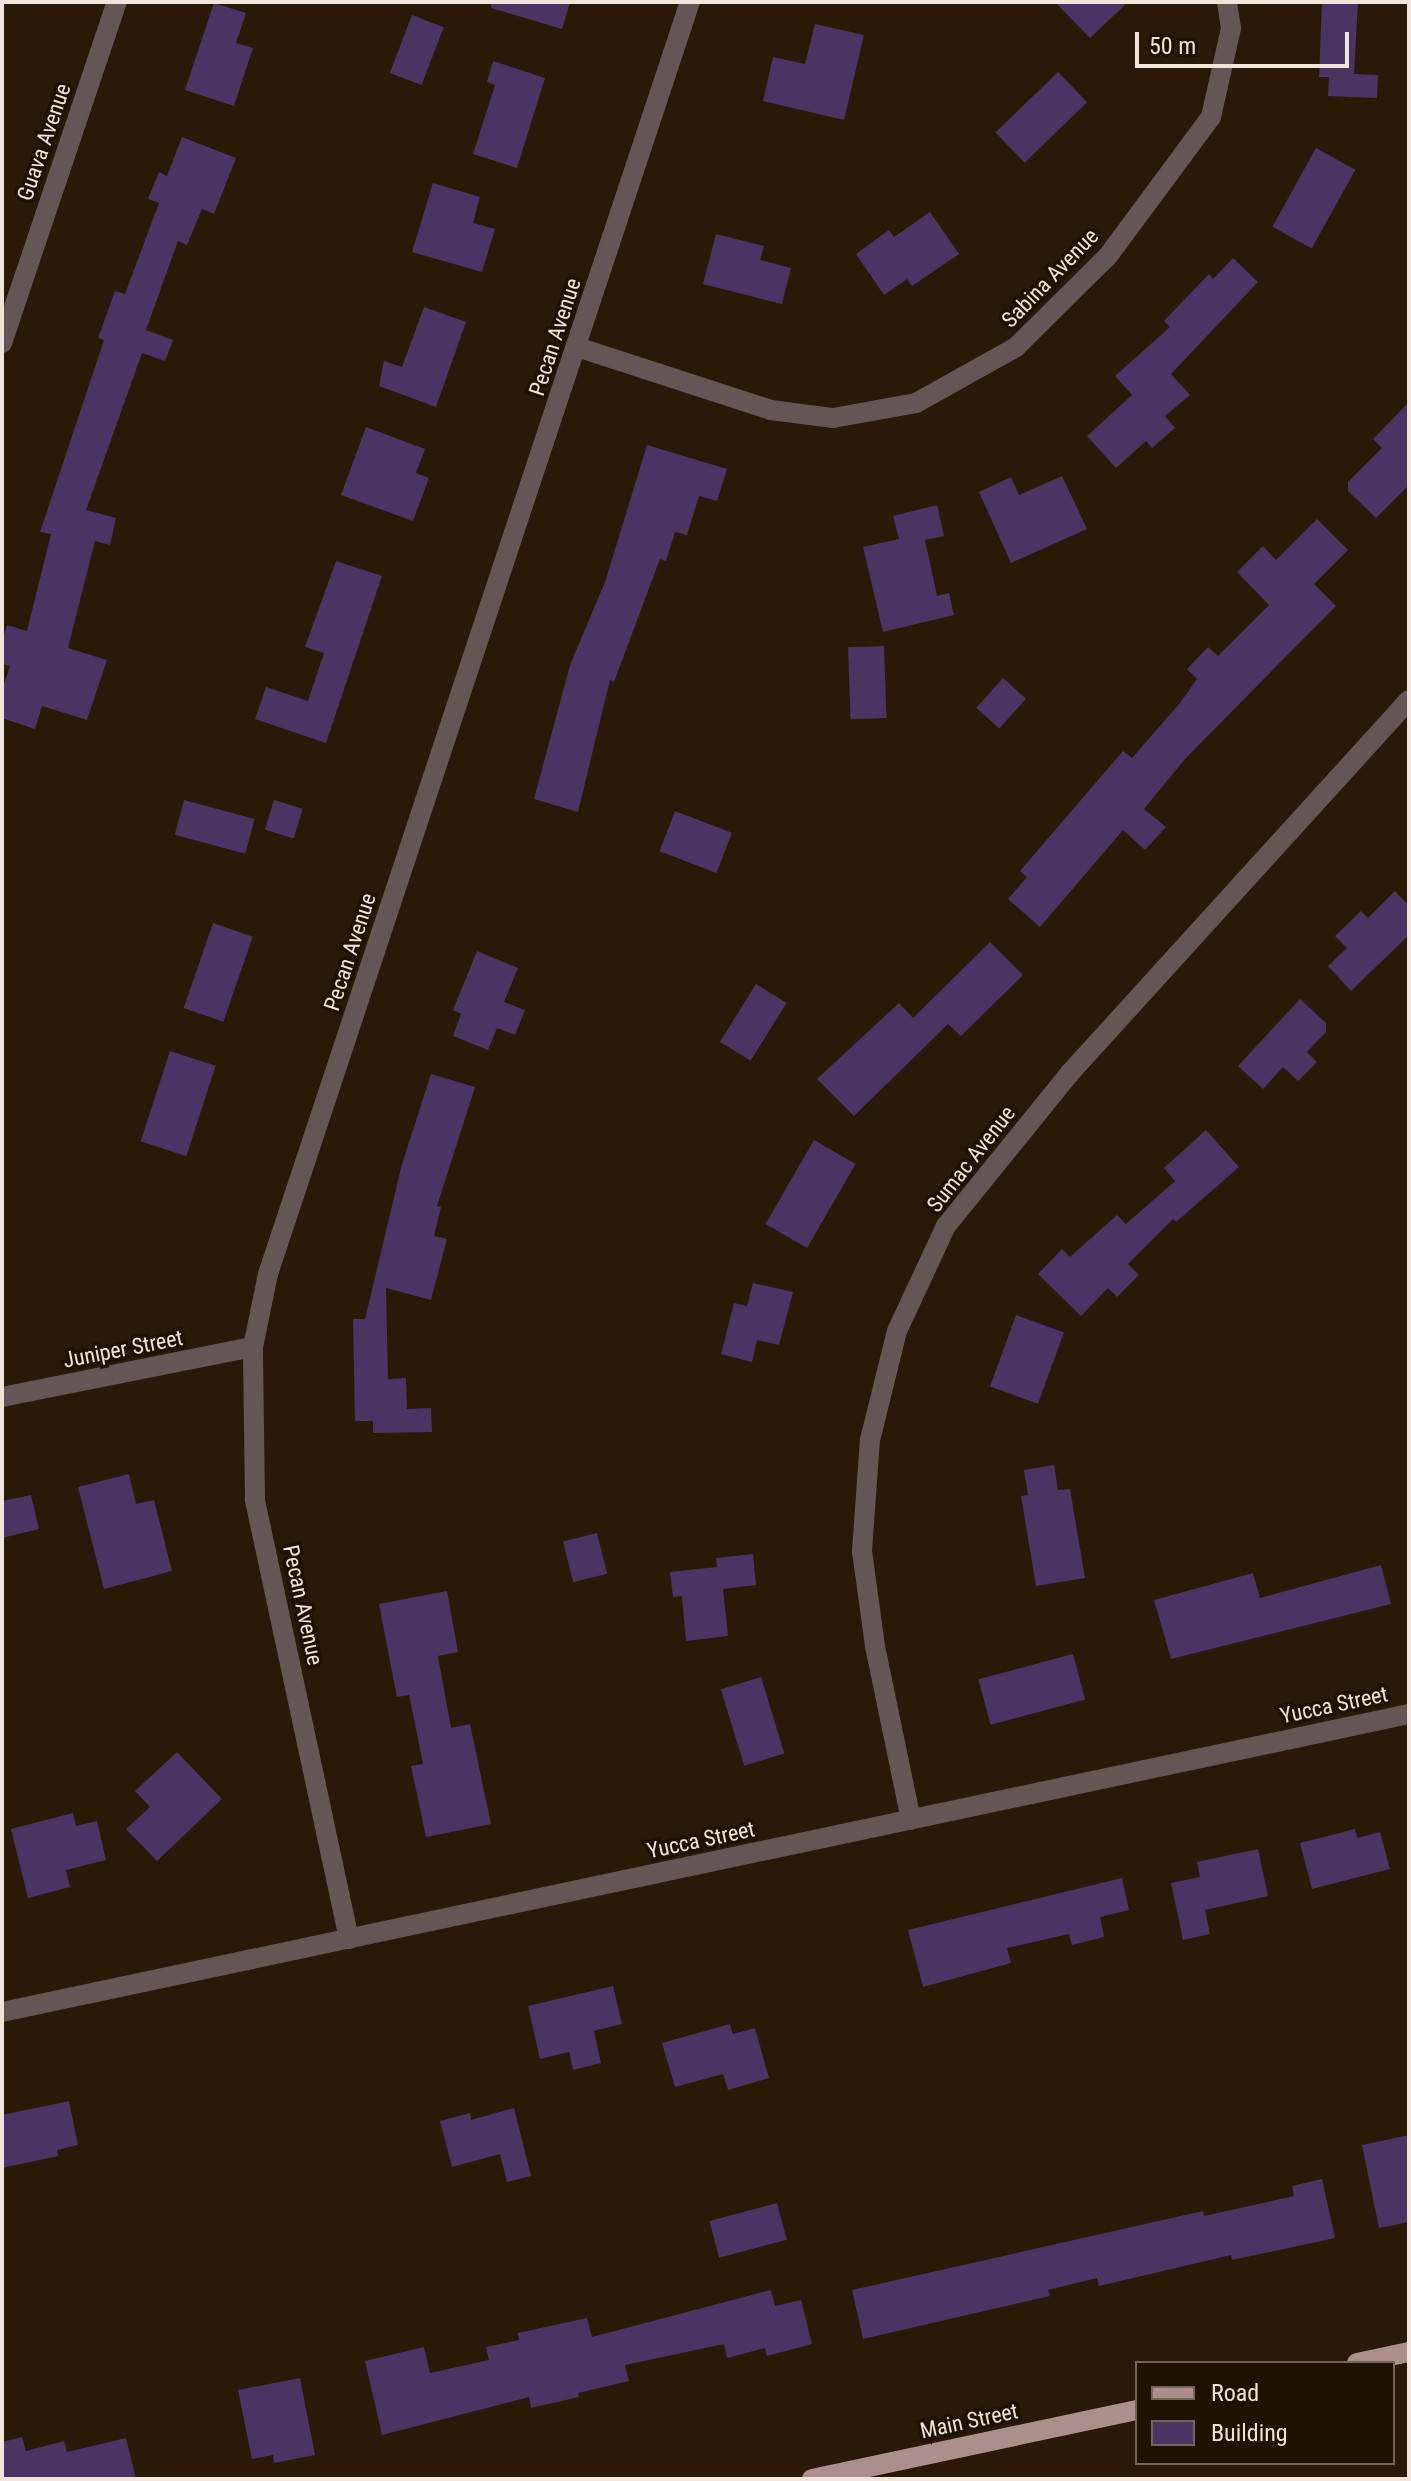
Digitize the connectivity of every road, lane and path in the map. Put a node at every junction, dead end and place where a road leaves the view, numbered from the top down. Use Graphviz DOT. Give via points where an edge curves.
graph roads {
  1 [pos="117,2"];
  2 [pos="690,2"];
  3 [pos="1227,2"];
  4 [pos="2,343"];
  5 [pos="577,347"];
  6 [pos="1409,700"];
  7 [pos="253,1347"];
  8 [pos="2,1397"];
  9 [pos="1409,1714"];
  10 [pos="911,1820"];
  11 [pos="349,1939"];
  12 [pos="2,2012"];
  13 [pos="1409,2352"];
  14 [pos="1366,2361"];
  15 [pos="1135,2410"];
  16 [pos="817,2478"];
  1 -- 4 [label="street, Guava Avenue"];
  2 -- 5 [label="street, Pecan Avenue"];
  3 -- 5 [label="street, Sabina Avenue" via="1231,28 1211,117 1108,256 1016,347 916,403 833,418 771,410"];
  5 -- 7 [label="street, Pecan Avenue" via="268,1274"];
  6 -- 10 [label="street, Sumac Avenue" via="1069,1074 946,1226 897,1331 870,1440 862,1551 875,1646"];
  7 -- 8 [label="street, Juniper Street"];
  7 -- 11 [label="street, Pecan Avenue" via="255,1499"];
  9 -- 10 [label="street, Yucca Street"];
  10 -- 11 [label="street, Yucca Street"];
  11 -- 12 [label="street, Yucca Street"];
  13 -- 14 [label="main road"];
  15 -- 16 [label="main road, Main Street"];
}
